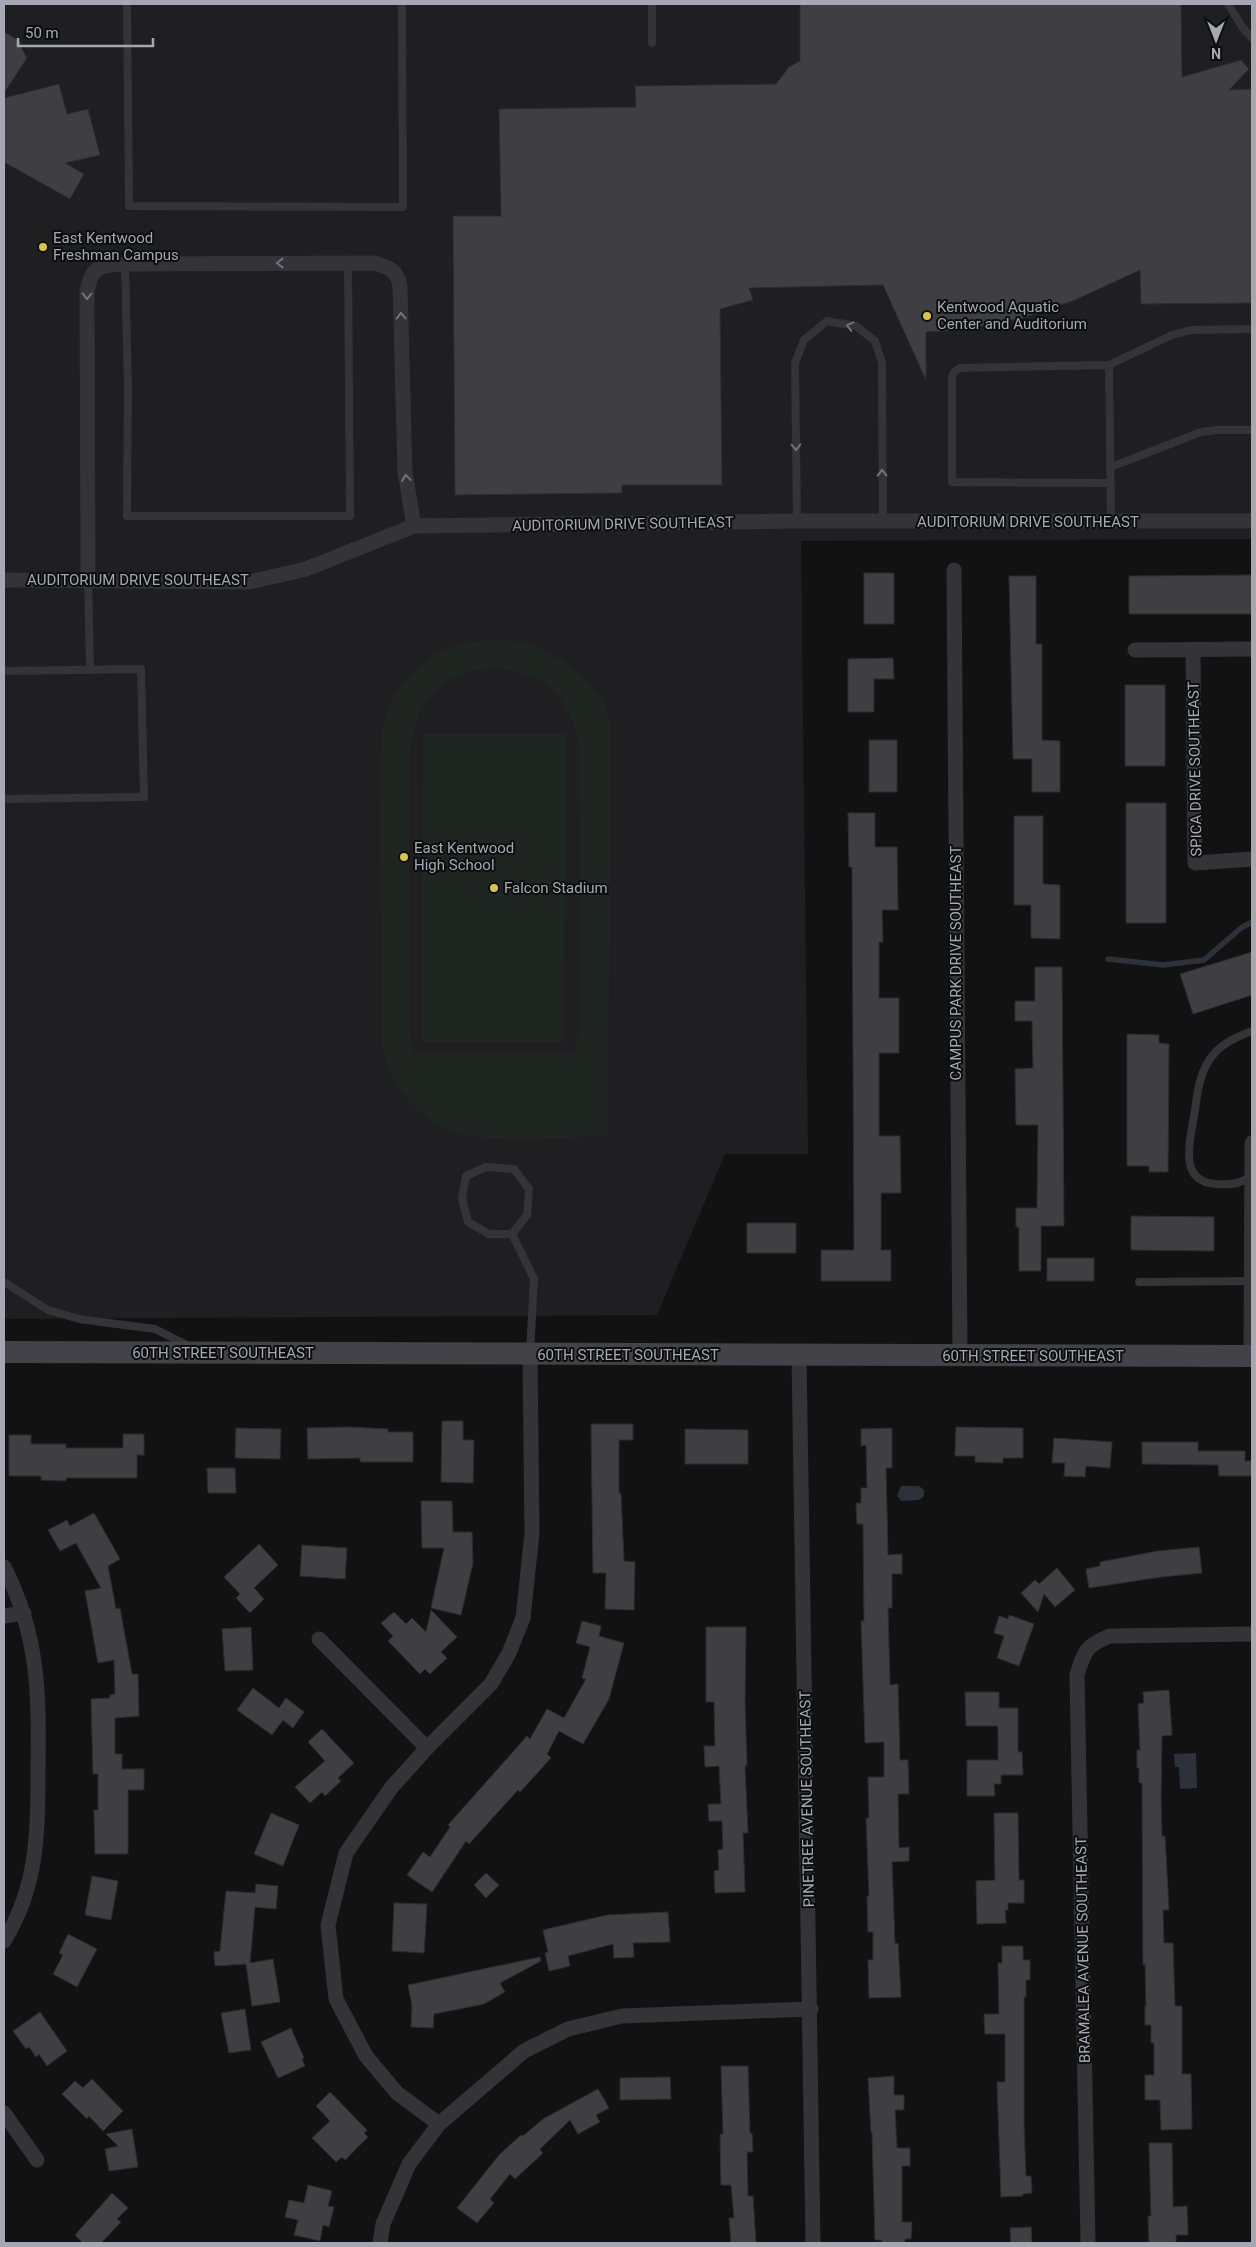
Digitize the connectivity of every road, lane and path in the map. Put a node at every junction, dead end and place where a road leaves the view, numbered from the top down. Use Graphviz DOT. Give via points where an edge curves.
graph roads {
  1 [pos="128,4"];
  2 [pos="402,4"];
  3 [pos="652,4"];
  4 [pos="1228,4"];
  5 [pos="1252,38"];
  6 [pos="652,44"];
  7 [pos="348,263"];
  8 [pos="125,264"];
  9 [pos="1252,330"];
  10 [pos="1109,365"];
  11 [pos="1252,430"];
  12 [pos="1111,467"];
  13 [pos="1110,483"];
  14 [pos="797,521"];
  15 [pos="1252,521"];
  16 [pos="883,522"];
  17 [pos="1111,522"];
  18 [pos="414,526"];
  19 [pos="954,570"];
  20 [pos="4,580"];
  21 [pos="88,580"];
  22 [pos="1193,649"];
  23 [pos="1252,649"];
  24 [pos="1135,650"];
  25 [pos="90,670"];
  26 [pos="4,671"];
  27 [pos="4,799"];
  28 [pos="1252,859"];
  29 [pos="1252,1031"];
  30 [pos="1252,1143"];
  31 [pos="1252,1177"];
  32 [pos="512,1234"];
  33 [pos="1252,1281"];
  34 [pos="4,1282"];
  35 [pos="1139,1282"];
  36 [pos="4,1352"];
  37 [pos="202,1353"];
  38 [pos="530,1355"];
  39 [pos="799,1355"];
  40 [pos="960,1356"];
  41 [pos="1252,1356"];
  42 [pos="4,1567"];
  43 [pos="24,1613"];
  44 [pos="4,1616"];
  45 [pos="1252,1634"];
  46 [pos="319,1639"];
  47 [pos="427,1748"];
  48 [pos="4,1941"];
  49 [pos="811,2009"];
  50 [pos="4,2113"];
  51 [pos="439,2124"];
  52 [pos="37,2160"];
  53 [pos="380,2243"];
  54 [pos="813,2243"];
  55 [pos="1088,2243"];
  1 -- 2 [label="lane" via="129,206 403,207"];
  3 -- 6 [label="lane"];
  4 -- 5 [label="lane"];
  7 -- 8 [label="street, one-way"];
  7 -- 8 [label="lane" via="350,516 127,516"];
  18 -- 7 [label="street, one-way" via="405,472 398,275 388,266"];
  8 -- 21 [label="street, one-way" via="97,269 90,276 87,292"];
  9 -- 10 [label="lane" via="1191,330 1172,335"];
  10 -- 12 [label="lane"];
  10 -- 13 [label="lane" via="960,368 954,372 952,482"];
  11 -- 12 [label="lane" via="1201,432"];
  12 -- 13 [label="lane"];
  13 -- 17 [label="lane"];
  14 -- 16 [label="street, AUDITORIUM DRIVE SOUTHEAST"];
  16 -- 14 [label="lane, one-way" via="882,363 874,340 856,326 827,321 804,340 794,362"];
  14 -- 18 [label="street, AUDITORIUM DRIVE SOUTHEAST"];
  15 -- 17 [label="street, AUDITORIUM DRIVE SOUTHEAST"];
  16 -- 17 [label="street, AUDITORIUM DRIVE SOUTHEAST"];
  18 -- 21 [label="street, AUDITORIUM DRIVE SOUTHEAST" via="306,569 250,582"];
  19 -- 40 [label="street, CAMPUS PARK DRIVE SOUTHEAST"];
  20 -- 21 [label="street, AUDITORIUM DRIVE SOUTHEAST"];
  21 -- 25 [label="lane"];
  22 -- 23 [label="street"];
  22 -- 24 [label="street"];
  22 -- 28 [label="street, SPICA DRIVE SOUTHEAST" via="1196,863"];
  25 -- 26 [label="lane"];
  25 -- 27 [label="lane" via="141,670 144,797"];
  29 -- 31 [label="lane" via="1221,1046 1207,1062 1201,1076 1189,1148 1189,1161 1198,1180 1234,1185"];
  30 -- 31 [label="street"];
  31 -- 33 [label="street"];
  32 -- 32 [label="lane" via="489,1234 468,1222 462,1198 466,1176 486,1167 514,1169 529,1189 527,1215"];
  32 -- 38 [label="lane" via="534,1279"];
  33 -- 35 [label="lane"];
  33 -- 41 [label="street"];
  34 -- 37 [label="lane" via="48,1310 79,1319 155,1329"];
  36 -- 37 [label="main road, 60TH STREET SOUTHEAST"];
  37 -- 38 [label="main road, 60TH STREET SOUTHEAST"];
  38 -- 39 [label="main road, 60TH STREET SOUTHEAST"];
  38 -- 47 [label="street" via="532,1533 523,1618 509,1653 491,1684"];
  39 -- 40 [label="main road, 60TH STREET SOUTHEAST"];
  39 -- 49 [label="street, PINETREE AVENUE SOUTHEAST"];
  40 -- 41 [label="main road, 60TH STREET SOUTHEAST"];
  42 -- 43 [label="street"];
  43 -- 44 [label="street"];
  43 -- 48 [label="street" via="39,1695 38,1828 33,1870 16,1921"];
  45 -- 55 [label="street, BRAMALEA AVENUE SOUTHEAST" via="1110,1636 1091,1644 1082,1657 1077,1675"];
  46 -- 47 [label="street"];
  47 -- 51 [label="street" via="391,1788 346,1853 328,1925 336,1999 366,2056 397,2093"];
  49 -- 51 [label="street" via="622,2016 568,2029 524,2051"];
  49 -- 54 [label="street, PINETREE AVENUE SOUTHEAST"];
  50 -- 52 [label="street"];
  51 -- 53 [label="street" via="409,2164 383,2224"];
}
